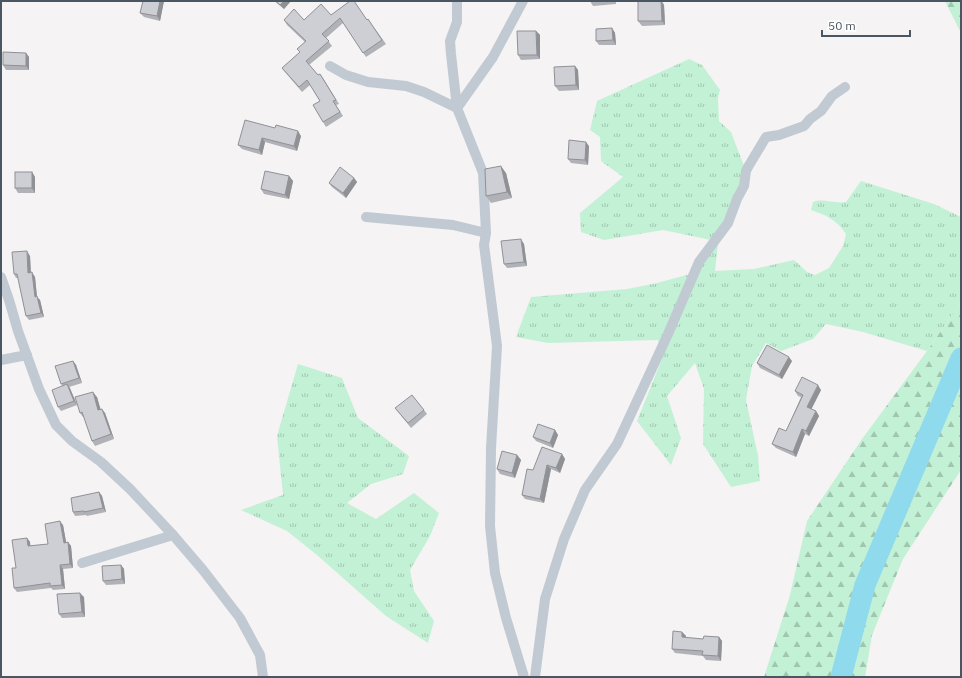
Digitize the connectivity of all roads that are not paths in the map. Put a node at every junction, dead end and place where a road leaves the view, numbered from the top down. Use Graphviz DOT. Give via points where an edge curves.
graph roads {
  1 [pos="457,1"];
  2 [pos="524,1"];
  3 [pos="330,66"];
  4 [pos="845,87"];
  5 [pos="458,108"];
  6 [pos="366,217"];
  7 [pos="486,233"];
  8 [pos="1,277"];
  9 [pos="27,355"];
  10 [pos="1,360"];
  11 [pos="173,535"];
  12 [pos="82,563"];
  13 [pos="263,677"];
  14 [pos="524,677"];
  15 [pos="534,677"];
  1 -- 5 [label="street" via="457,22 450,41"];
  2 -- 5 [label="street" via="493,57"];
  3 -- 5 [label="street" via="346,75 368,82 406,86"];
  4 -- 15 [label="street" via="832,96 821,111 804,126 766,137 746,171 744,186 736,199 728,223 699,262 617,444 585,490 564,539 545,599"];
  5 -- 7 [label="street" via="483,173"];
  6 -- 7 [label="street" via="453,225"];
  7 -- 14 [label="street" via="484,245 497,346 491,448 490,526 497,580"];
  8 -- 9 [label="street"];
  9 -- 10 [label="street"];
  9 -- 11 [label="street" via="56,425 130,489"];
  11 -- 12 [label="street"];
  11 -- 13 [label="street" via="240,618 260,655"];
}
